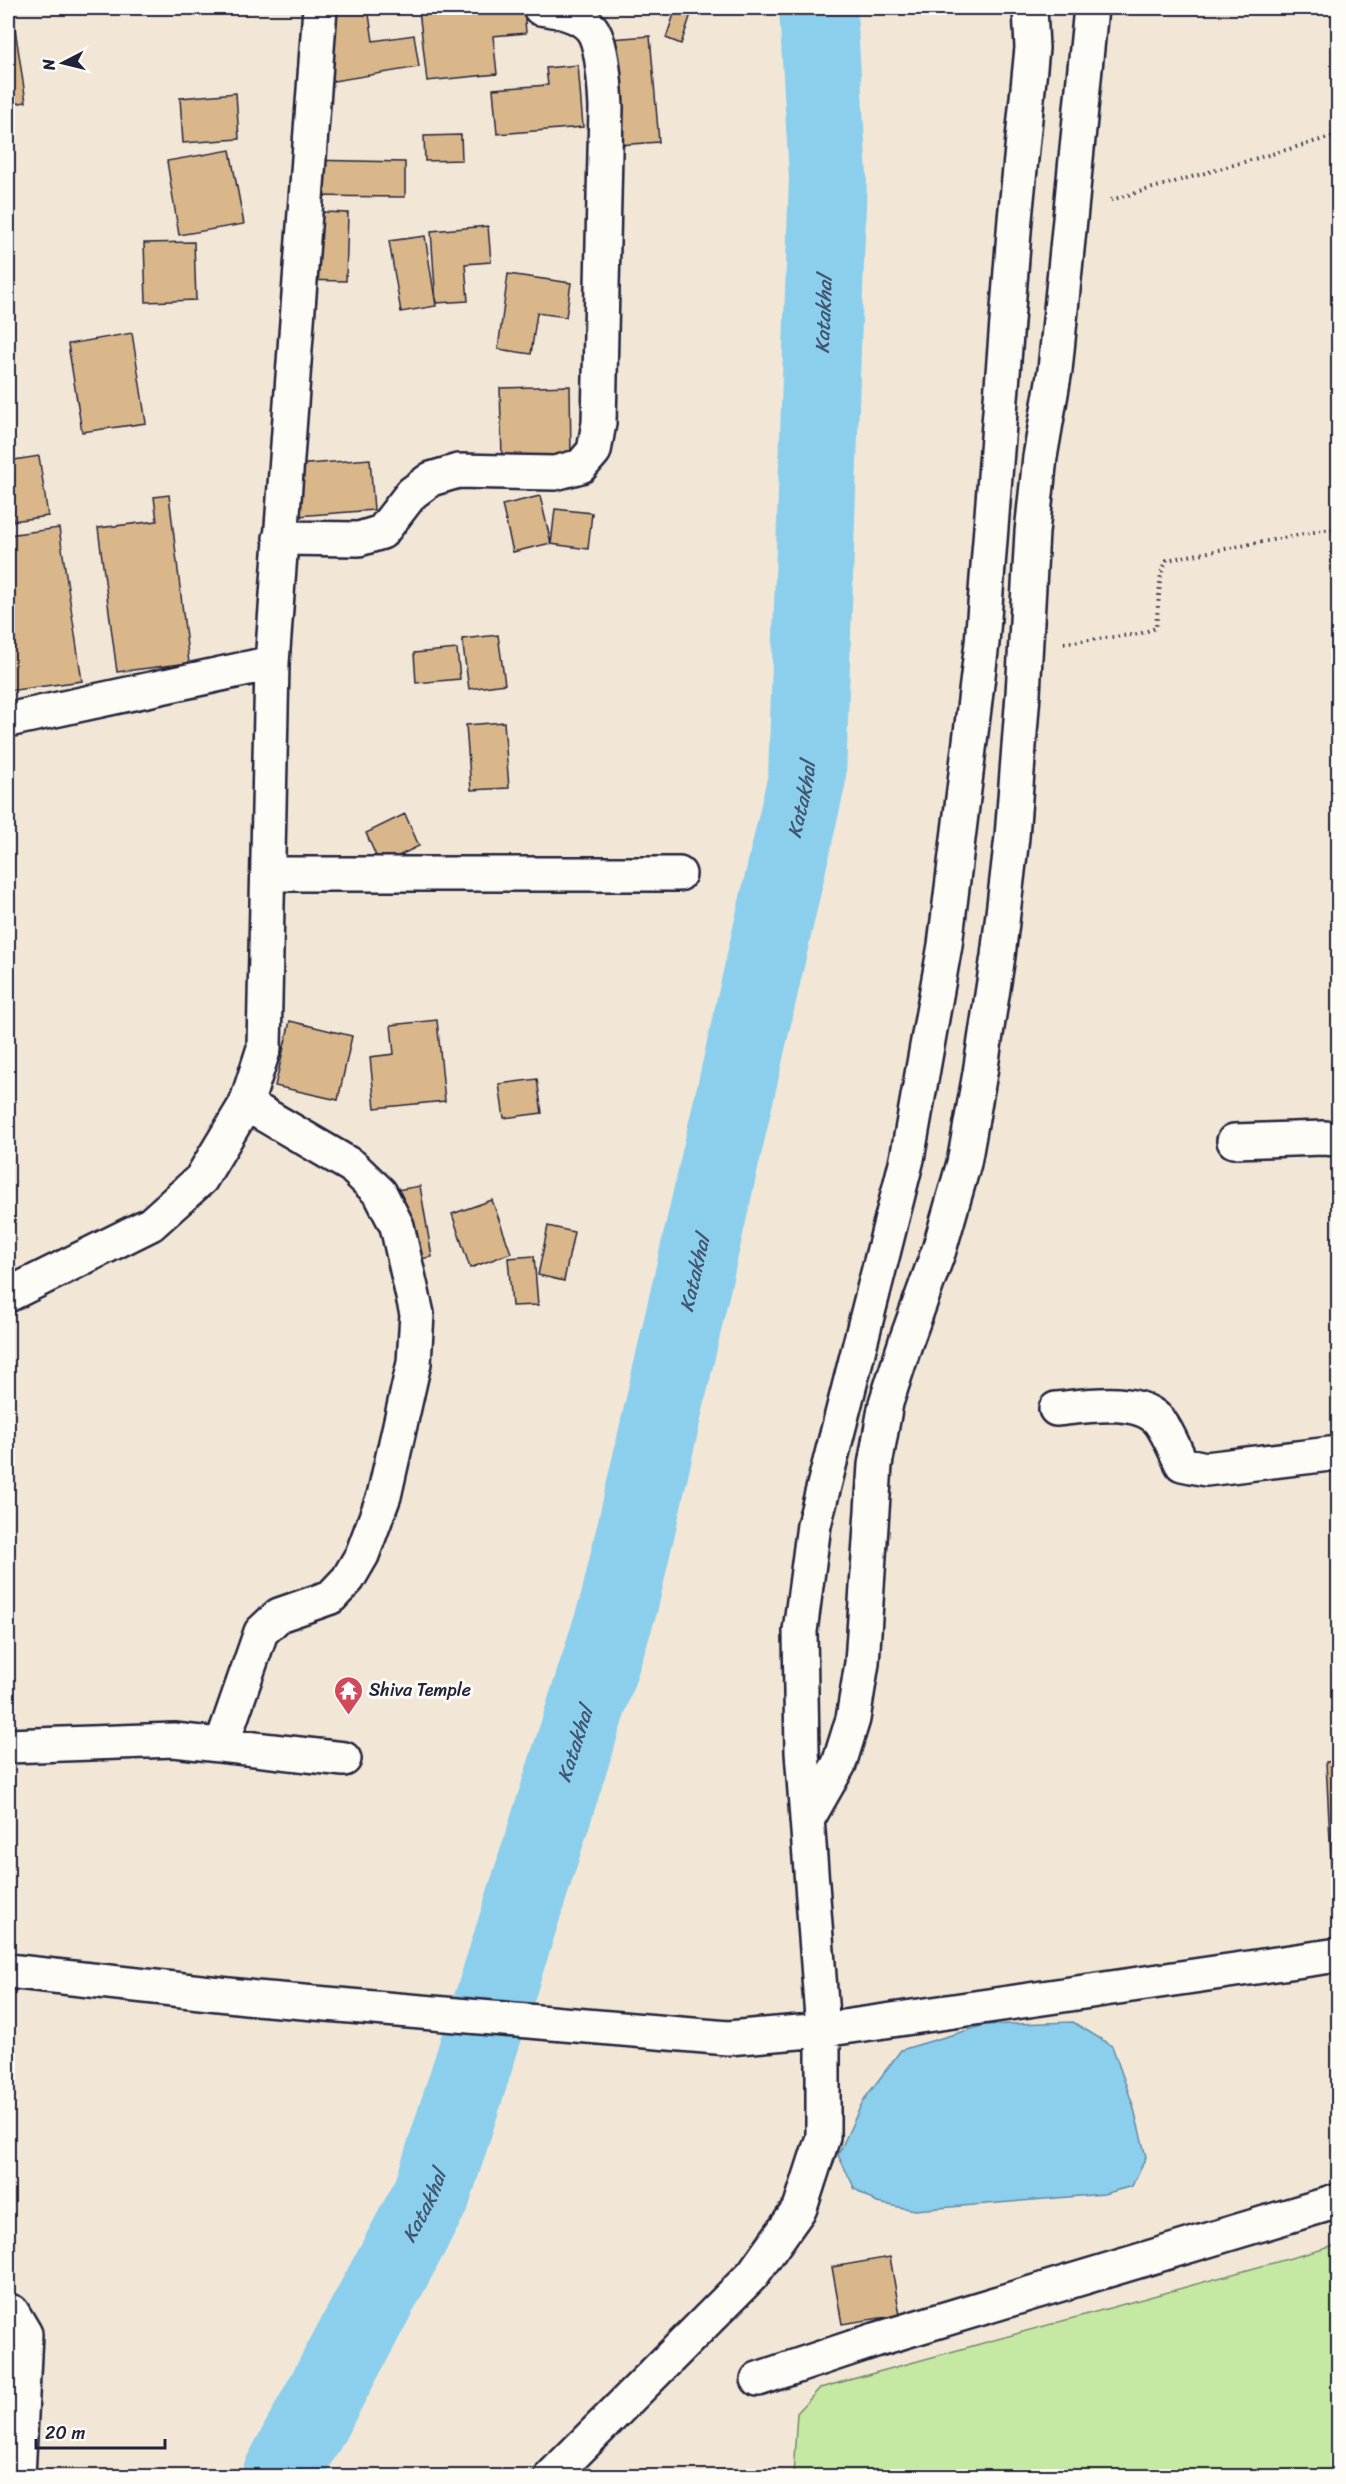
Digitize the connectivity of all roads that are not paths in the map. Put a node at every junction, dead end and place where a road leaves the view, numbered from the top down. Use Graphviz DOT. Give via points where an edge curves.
graph roads {
  1 [pos="320,8"];
  2 [pos="540,8"];
  3 [pos="1030,8"];
  4 [pos="1091,8"];
  5 [pos="280,538"];
  6 [pos="272,663"];
  7 [pos="8,720"];
  8 [pos="269,874"];
  9 [pos="679,874"];
  10 [pos="246,1104"];
  11 [pos="1338,1139"];
  12 [pos="1234,1141"];
  13 [pos="8,1295"];
  14 [pos="1056,1409"];
  15 [pos="1338,1454"];
  16 [pos="222,1744"];
  17 [pos="8,1746"];
  18 [pos="344,1759"];
  19 [pos="807,1820"];
  20 [pos="1338,1955"];
  21 [pos="8,1971"];
  22 [pos="823,2030"];
  23 [pos="1338,2201"];
  24 [pos="8,2311"];
  25 [pos="758,2379"];
  26 [pos="18,2476"];
  27 [pos="552,2476"];
  1 -- 5 [label="street"];
  2 -- 5 [label="street" via="566,11 591,29 603,62 606,107 600,400 594,451 581,466 555,473 459,471 431,479 412,493 382,532 359,539"];
  3 -- 19 [label="street" via="1032,48 982,643 964,801 945,945 907,1159 814,1525 800,1631"];
  4 -- 19 [label="street" via="1055,370 1032,532 1013,825 998,956 964,1163 939,1250 886,1403 876,1465 862,1663 853,1719 838,1764"];
  5 -- 6 [label="street"];
  6 -- 7 [label="street"];
  6 -- 8 [label="street"];
  8 -- 9 [label="street"];
  8 -- 10 [label="street" via="264,1048"];
  10 -- 13 [label="street" via="201,1179 151,1224"];
  10 -- 16 [label="street" via="352,1166 380,1193 397,1226 417,1314 414,1363 384,1496 363,1555 331,1597 279,1615 261,1632"];
  11 -- 12 [label="street"];
  14 -- 15 [label="street" via="1110,1405 1141,1408 1159,1421 1182,1464 1206,1469"];
  16 -- 17 [label="street" via="174,1740"];
  16 -- 18 [label="street"];
  19 -- 22 [label="street"];
  20 -- 22 [label="street"];
  21 -- 22 [label="street" via="256,1998 728,2038"];
  22 -- 27 [label="street" via="823,2137 801,2208 753,2274"];
  23 -- 25 [label="street" via="874,2340"];
  24 -- 26 [label="street" via="25,2334"];
}
